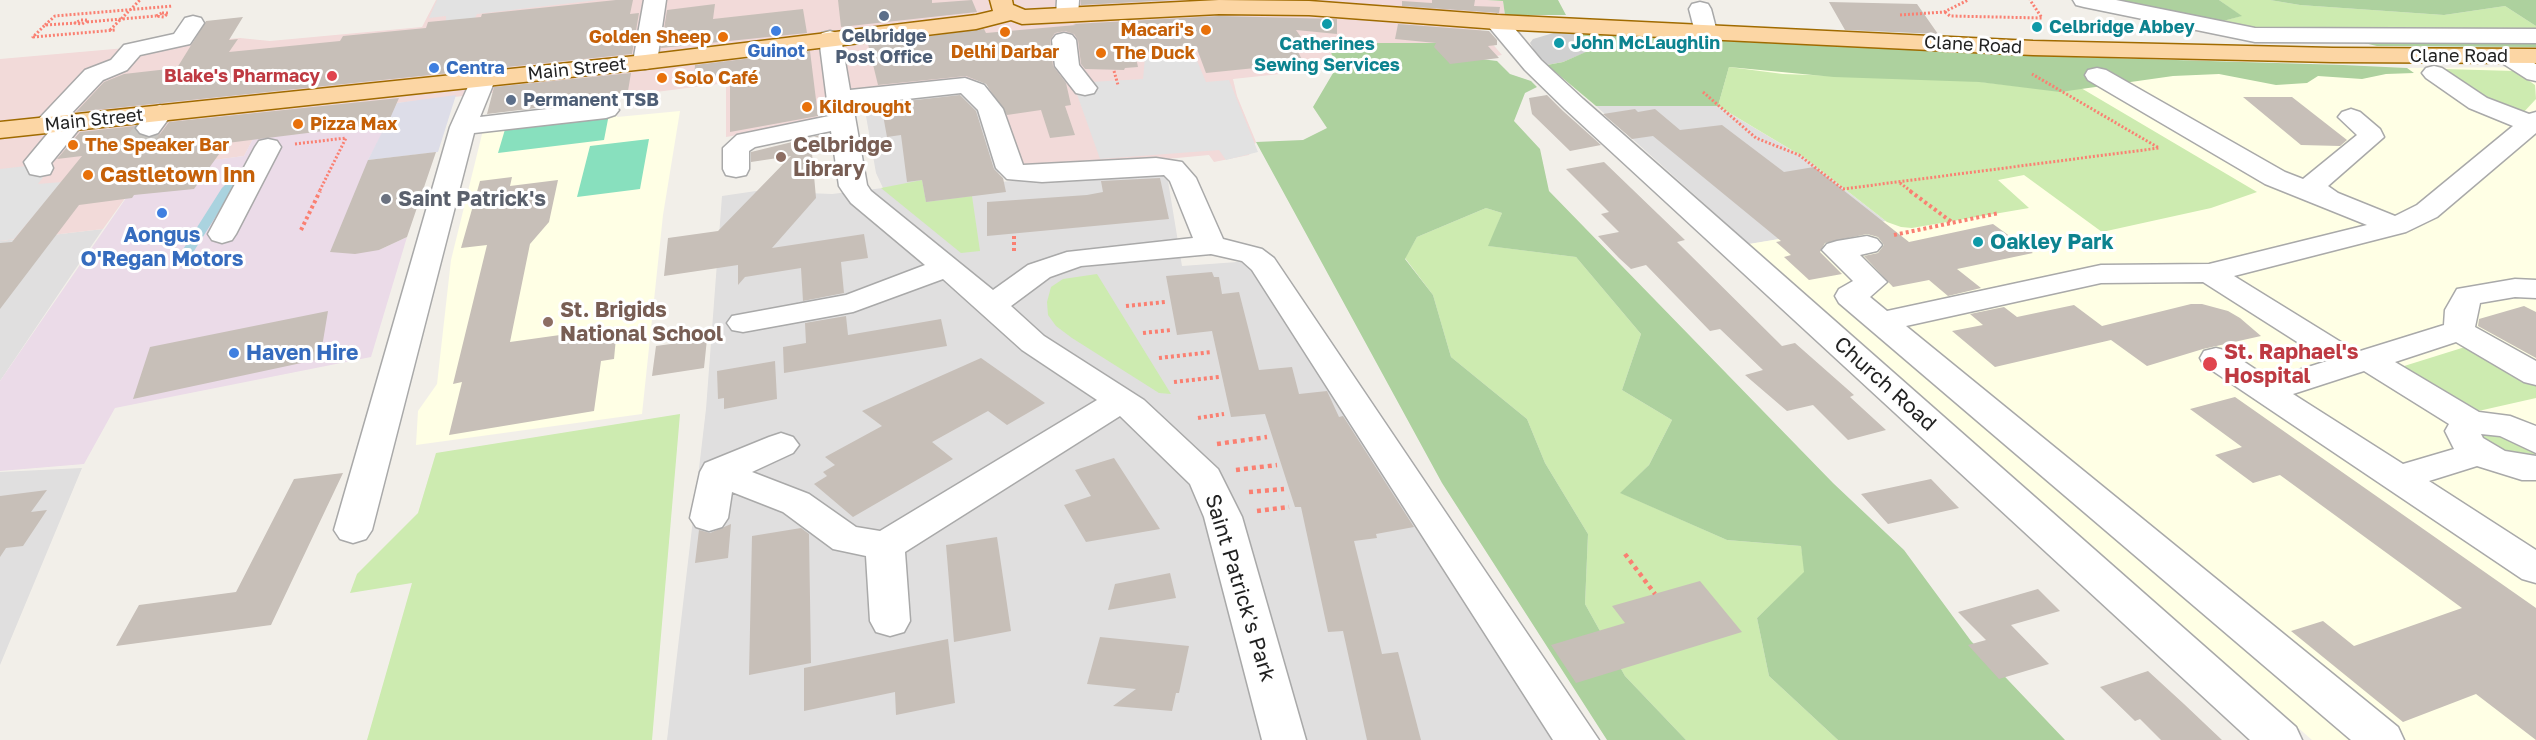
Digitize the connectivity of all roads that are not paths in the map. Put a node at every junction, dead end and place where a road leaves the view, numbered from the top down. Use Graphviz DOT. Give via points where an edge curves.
graph roads {
  1 [pos="655,0"];
  2 [pos="2084,0"];
  3 [pos="1343,5"];
  4 [pos="1006,7"];
  5 [pos="1693,9"];
  6 [pos="186,15"];
  7 [pos="1065,20"];
  8 [pos="1490,22"];
  9 [pos="1699,32"];
  10 [pos="2536,36"];
  11 [pos="830,38"];
  12 [pos="2506,56"];
  13 [pos="2536,56"];
  14 [pos="645,62"];
  15 [pos="904,67"];
  16 [pos="2434,73"];
  17 [pos="2536,74"];
  18 [pos="2097,75"];
  19 [pos="483,80"];
  20 [pos="1085,88"];
  21 [pos="839,96"];
  22 [pos="606,110"];
  23 [pos="2351,117"];
  24 [pos="2534,122"];
  25 [pos="58,124"];
  26 [pos="463,127"];
  27 [pos="0,130"];
  28 [pos="268,147"];
  29 [pos="40,168"];
  30 [pos="736,169"];
  31 [pos="2331,201"];
  32 [pos="2396,226"];
  33 [pos="222,234"];
  34 [pos="1211,245"];
  35 [pos="1867,245"];
  36 [pos="945,268"];
  37 [pos="2209,273"];
  38 [pos="2536,289"];
  39 [pos="992,305"];
  40 [pos="1880,322"];
  41 [pos="743,323"];
  42 [pos="2459,331"];
  43 [pos="2216,358"];
  44 [pos="2361,362"];
  45 [pos="2536,375"];
  46 [pos="2266,391"];
  47 [pos="1122,400"];
  48 [pos="2476,438"];
  49 [pos="781,445"];
  50 [pos="2535,446"];
  51 [pos="718,472"];
  52 [pos="2397,478"];
  53 [pos="709,518"];
  54 [pos="353,530"];
  55 [pos="885,546"];
  56 [pos="2536,569"];
  57 [pos="890,621"];
  58 [pos="1284,740"];
  59 [pos="1577,740"];
  60 [pos="2280,740"];
  61 [pos="2382,740"];
  1 -- 14 [label="street"];
  2 -- 10 [label="street" via="2255,35"];
  3 -- 7 [label="main road, Main Street" via="1219,8"];
  3 -- 8 [label="main road, Clane Road"];
  4 -- 7 [label="main road, Main Street" via="1022,17"];
  4 -- 11 [label="main road, Main Street" via="976,22"];
  5 -- 9 [label="street"];
  6 -- 25 [label="street" via="182,39 132,50 119,65 94,75"];
  7 -- 20 [label="street" via="1067,66"];
  8 -- 9 [label="main road, Clane Road"];
  8 -- 60 [label="street, Church Road" via="1574,104"];
  9 -- 12 [label="main road, Clane Road" via="2033,48"];
  11 -- 14 [label="main road, Main Street"];
  11 -- 21 [label="street, Saint Patrick's Park"];
  12 -- 13 [label="main road, Clane Road"];
  12 -- 17 [label="street"];
  14 -- 19 [label="main road, Main Street"];
  15 -- 21 [label="street" via="908,83"];
  16 -- 24 [label="street" via="2478,103"];
  18 -- 31 [label="street" via="2276,178"];
  19 -- 25 [label="main road, Main Street" via="154,121"];
  19 -- 26 [label="street"];
  21 -- 30 [label="street" via="736,148"];
  21 -- 34 [label="street" via="965,85 975,90 990,109 1009,168 1042,174 1172,168 1182,178"];
  21 -- 36 [label="street, Saint Patrick's Park" via="856,191"];
  22 -- 26 [label="street"];
  23 -- 31 [label="street" via="2371,137 2315,182 2314,187"];
  24 -- 32 [label="street" via="2427,211"];
  25 -- 27 [label="main road, Main Street"];
  25 -- 29 [label="street" via="37,162"];
  26 -- 54 [label="street"];
  28 -- 33 [label="street"];
  31 -- 32 [label="street"];
  32 -- 37 [label="street"];
  34 -- 39 [label="street" via="1075,259 1039,271"];
  34 -- 59 [label="street" via="1252,255 1263,264"];
  35 -- 40 [label="street" via="1837,250 1872,282 1850,296"];
  36 -- 39 [label="street, Saint Patrick's Park"];
  36 -- 41 [label="street" via="853,303"];
  37 -- 40 [label="street" via="2101,274"];
  37 -- 44 [label="street"];
  38 -- 42 [label="street" via="2515,288 2468,296 2460,310"];
  39 -- 47 [label="street, Saint Patrick's Park" via="1034,343"];
  40 -- 61 [label="street"];
  42 -- 44 [label="street"];
  42 -- 45 [label="street"];
  43 -- 46 [label="street"];
  44 -- 46 [label="street"];
  44 -- 48 [label="street"];
  46 -- 52 [label="street"];
  47 -- 55 [label="street"];
  47 -- 58 [label="street, Saint Patrick's Park" via="1205,478 1220,508"];
  48 -- 50 [label="street" via="2508,465"];
  48 -- 52 [label="street"];
  49 -- 51 [label="street"];
  51 -- 53 [label="street"];
  51 -- 55 [label="street" via="796,502 846,539"];
  52 -- 56 [label="street"];
  55 -- 57 [label="street"];
}
